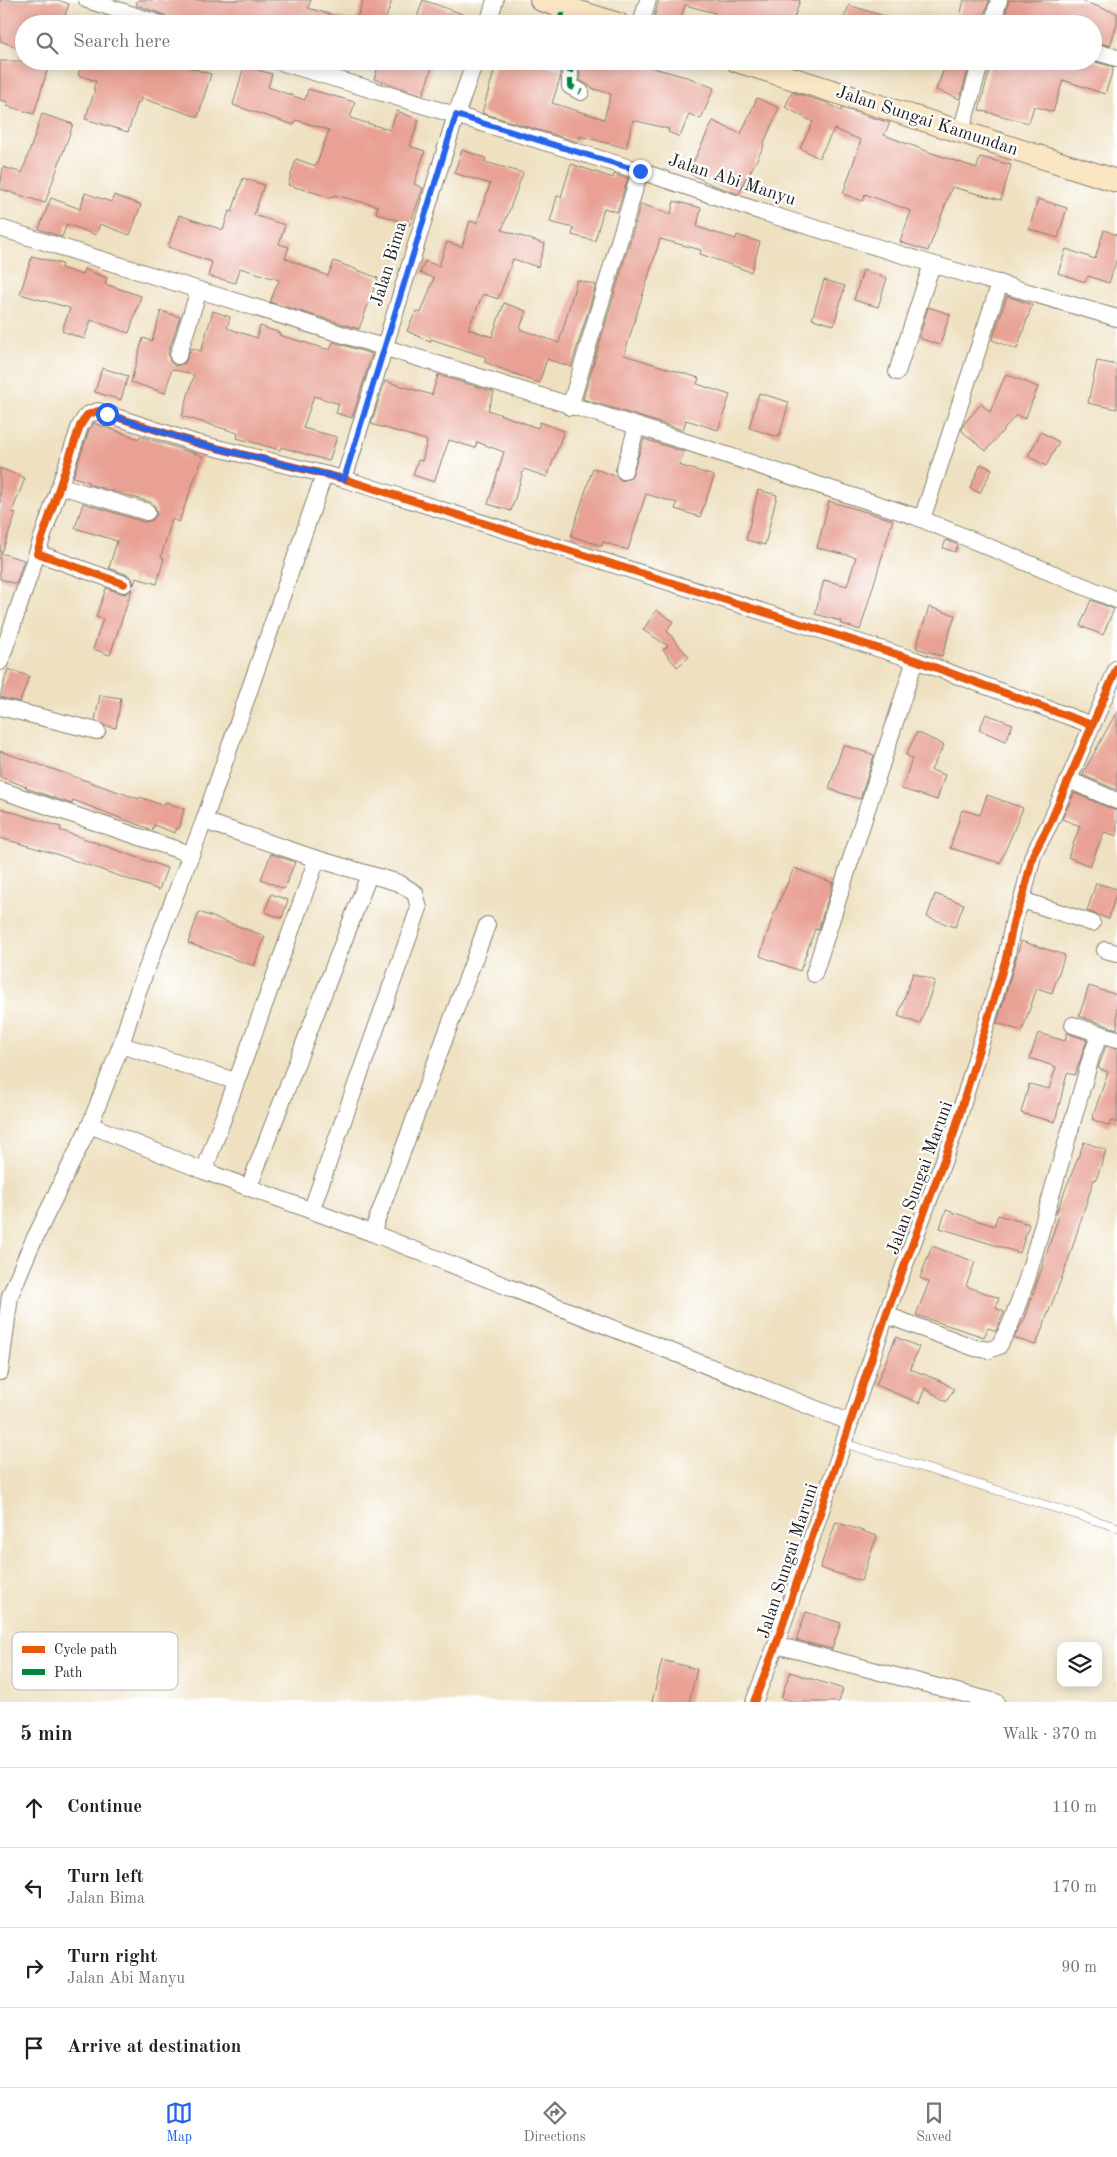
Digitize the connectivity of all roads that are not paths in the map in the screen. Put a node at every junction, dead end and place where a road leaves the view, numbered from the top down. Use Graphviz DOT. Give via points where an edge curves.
graph roads {
  1 [pos="87,0"];
  2 [pos="496,0"];
  3 [pos="541,0"];
  4 [pos="648,0"];
  5 [pos="1000,0"];
  6 [pos="133,15"];
  7 [pos="491,15"];
  8 [pos="562,15"];
  9 [pos="644,15"];
  10 [pos="995,15"];
  11 [pos="1102,54"];
  12 [pos="1117,58"];
  13 [pos="307,70"];
  14 [pos="471,70"];
  15 [pos="570,70"];
  16 [pos="766,70"];
  17 [pos="978,70"];
  18 [pos="582,92"];
  19 [pos="456,115"];
  20 [pos="961,131"];
  21 [pos="640,171"];
  22 [pos="1117,181"];
  23 [pos="0,228"];
  24 [pos="932,264"];
  25 [pos="1000,283"];
  26 [pos="199,290"];
  27 [pos="1117,318"];
  28 [pos="384,346"];
  29 [pos="178,356"];
  30 [pos="897,372"];
  31 [pos="570,406"];
  32 [pos="637,426"];
  33 [pos="624,471"];
  34 [pos="324,475"];
  35 [pos="344,479"];
  36 [pos="61,486"];
  37 [pos="147,512"];
  38 [pos="922,519"];
  39 [pos="37,554"];
  40 [pos="124,584"];
  41 [pos="1117,600"];
  42 [pos="6,627"];
  43 [pos="915,660"];
  44 [pos="0,662"];
  45 [pos="1117,668"];
  46 [pos="0,706"];
  47 [pos="1092,724"];
  48 [pos="97,731"];
  49 [pos="1068,780"];
  50 [pos="0,790"];
  51 [pos="1117,801"];
  52 [pos="204,821"];
  53 [pos="190,854"];
  54 [pos="317,859"];
  55 [pos="369,875"];
  56 [pos="1022,900"];
  57 [pos="1092,923"];
  58 [pos="487,925"];
  59 [pos="814,974"];
  60 [pos="1073,1025"];
  61 [pos="1100,1034"];
  62 [pos="1117,1039"];
  63 [pos="121,1045"];
  64 [pos="236,1081"];
  65 [pos="90,1125"];
  66 [pos="204,1170"];
  67 [pos="249,1187"];
  68 [pos="311,1211"];
  69 [pos="372,1233"];
  70 [pos="886,1315"];
  71 [pos="0,1372"];
  72 [pos="849,1422"];
  73 [pos="843,1443"];
  74 [pos="1117,1526"];
  75 [pos="776,1645"];
  76 [pos="754,1702"];
  77 [pos="996,1702"];
  1 -- 6 [label="street"];
  2 -- 7 [label="street"];
  3 -- 8 [label="main road"];
  4 -- 9 [label="street"];
  5 -- 10 [label="street"];
  11 -- 12 [label="street"];
  13 -- 19 [label="street, Jalan Abi Manyu"];
  14 -- 19 [label="street, Jalan Bima"];
  15 -- 18 [label="street" via="570,86"];
  16 -- 20 [label="main road, Jalan Sungai Kamundan"];
  17 -- 20 [label="street"];
  19 -- 21 [label="street, Jalan Abi Manyu"];
  19 -- 28 [label="street, Jalan Bima"];
  20 -- 22 [label="main road, Jalan Sungai Kamundan"];
  21 -- 24 [label="street, Jalan Abi Manyu"];
  21 -- 31 [label="street"];
  23 -- 26 [label="street"];
  24 -- 25 [label="street, Jalan Abi Manyu"];
  24 -- 30 [label="street"];
  25 -- 27 [label="street, Jalan Abi Manyu"];
  25 -- 38 [label="street"];
  26 -- 28 [label="street"];
  26 -- 29 [label="street"];
  28 -- 31 [label="street"];
  28 -- 35 [label="street, Jalan Bima"];
  31 -- 32 [label="street"];
  32 -- 33 [label="street"];
  32 -- 38 [label="street"];
  34 -- 35 [label="street"];
  34 -- 36 [label="street" via="196,443 98,412 87,415 80,426"];
  34 -- 52 [label="street"];
  35 -- 43 [label="street"];
  36 -- 37 [label="street"];
  36 -- 39 [label="street"];
  38 -- 41 [label="street"];
  39 -- 40 [label="street"];
  39 -- 42 [label="street"];
  42 -- 44 [label="street"];
  43 -- 47 [label="street"];
  43 -- 59 [label="street"];
  45 -- 47 [label="street, Jalan Sungai Maruni"];
  46 -- 48 [label="street"];
  47 -- 49 [label="street, Jalan Sungai Maruni"];
  49 -- 51 [label="street"];
  49 -- 56 [label="street, Jalan Sungai Maruni" via="1033,855"];
  50 -- 53 [label="street"];
  52 -- 53 [label="street"];
  52 -- 54 [label="street"];
  53 -- 63 [label="street"];
  54 -- 55 [label="street"];
  54 -- 64 [label="street"];
  55 -- 67 [label="street"];
  55 -- 68 [label="street" via="399,883 415,893 419,908"];
  56 -- 57 [label="street"];
  56 -- 70 [label="street, Jalan Sungai Maruni" via="954,1133"];
  58 -- 69 [label="street"];
  60 -- 61 [label="street"];
  61 -- 62 [label="street"];
  61 -- 70 [label="street" via="1089,1062 1027,1279 999,1346 989,1350 974,1348"];
  63 -- 64 [label="street"];
  63 -- 65 [label="street"];
  64 -- 66 [label="street"];
  65 -- 66 [label="street"];
  65 -- 71 [label="street" via="28,1250 10,1296"];
  66 -- 67 [label="street"];
  67 -- 68 [label="street"];
  68 -- 69 [label="street"];
  69 -- 72 [label="street"];
  70 -- 72 [label="street, Jalan Sungai Maruni"];
  72 -- 73 [label="street, Jalan Sungai Maruni"];
  73 -- 74 [label="lane"];
  73 -- 75 [label="street, Jalan Sungai Maruni"];
  75 -- 76 [label="street, Jalan Sungai Maruni"];
  75 -- 77 [label="street"];
}
